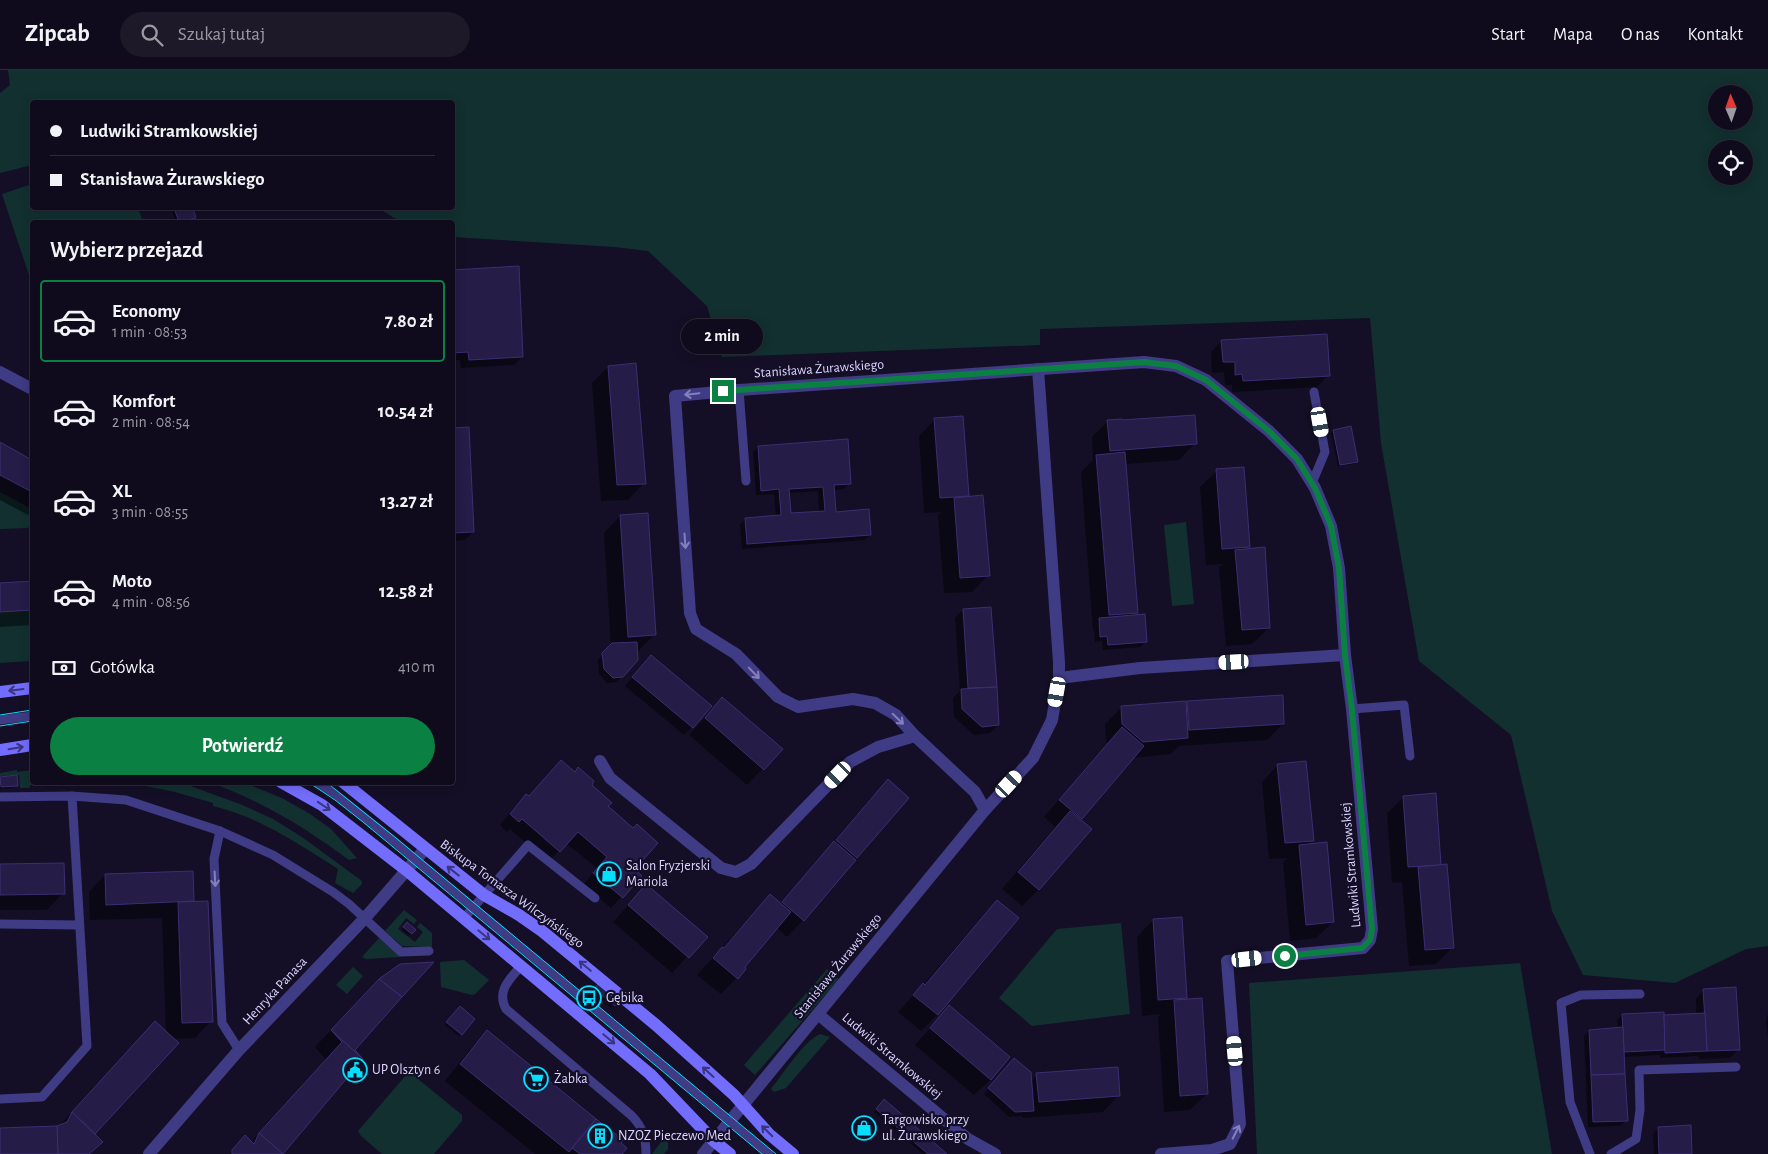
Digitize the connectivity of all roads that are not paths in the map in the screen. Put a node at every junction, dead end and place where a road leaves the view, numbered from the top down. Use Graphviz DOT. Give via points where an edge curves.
graph roads {
  1 [pos="1038,369"];
  2 [pos="0,372"];
  3 [pos="30,388"];
  4 [pos="739,390"];
  5 [pos="1314,392"];
  6 [pos="746,481"];
  7 [pos="1312,483"];
  8 [pos="1345,655"];
  9 [pos="1059,678"];
  10 [pos="30,688"];
  11 [pos="0,692"];
  12 [pos="1352,710"];
  13 [pos="30,716"];
  14 [pos="0,720"];
  15 [pos="915,736"];
  16 [pos="30,745"];
  17 [pos="0,750"];
  18 [pos="1410,756"];
  19 [pos="600,760"];
  20 [pos="286,785"];
  21 [pos="321,785"];
  22 [pos="347,785"];
  23 [pos="72,796"];
  24 [pos="0,797"];
  25 [pos="985,810"];
  26 [pos="220,831"];
  27 [pos="425,849"];
  28 [pos="416,860"];
  29 [pos="406,870"];
  30 [pos="484,895"];
  31 [pos="595,898"];
  32 [pos="473,908"];
  33 [pos="365,918"];
  34 [pos="464,918"];
  35 [pos="0,924"];
  36 [pos="79,925"];
  37 [pos="430,951"];
  38 [pos="521,966"];
  39 [pos="1640,994"];
  40 [pos="819,1014"];
  41 [pos="239,1050"];
  42 [pos="1736,1067"];
  43 [pos="0,1099"];
  44 [pos="744,1105"];
  45 [pos="730,1122"];
  46 [pos="714,1141"];
  47 [pos="149,1154"];
  48 [pos="646,1154"];
  49 [pos="703,1154"];
  50 [pos="730,1154"];
  51 [pos="769,1154"];
  52 [pos="793,1154"];
  53 [pos="994,1154"];
  54 [pos="1161,1154"];
  55 [pos="1590,1154"];
  56 [pos="1611,1154"];
  1 -- 4 [label="street, Stanisława Żurawskiego"];
  1 -- 7 [label="street, Ludwiki Stramkowskiej" via="1144,362 1176,366 1206,380 1269,431 1297,459"];
  1 -- 9 [label="street, Stanisława Żurawskiego"];
  2 -- 3 [label="street"];
  4 -- 6 [label="lane"];
  4 -- 15 [label="street, Stanisława Żurawskiego, one-way" via="675,396 690,613 696,628 736,654 778,698 798,707 853,700 875,703 896,714"];
  5 -- 7 [label="lane" via="1325,452"];
  7 -- 8 [label="street, Ludwiki Stramkowskiej" via="1331,526 1339,568"];
  8 -- 9 [label="street" via="1140,668"];
  8 -- 12 [label="street, Ludwiki Stramkowskiej"];
  9 -- 25 [label="street, Stanisława Żurawskiego" via="1052,720 1033,758"];
  10 -- 11 [label="street, one-way"];
  12 -- 18 [label="lane" via="1404,705"];
  54 -- 12 [label="street, Ludwiki Stramkowskiej, one-way" via="1212,1150 1230,1144 1240,1124 1227,961 1362,948 1370,940 1372,929"];
  13 -- 14 [label="lane"];
  15 -- 19 [label="street" via="878,747 850,762 751,864 736,872 722,868 610,778"];
  15 -- 25 [label="street, Stanisława Żurawskiego" via="975,792"];
  17 -- 16 [label="street, one-way"];
  20 -- 29 [label="street, one-way" via="322,805"];
  21 -- 28 [label="lane"];
  22 -- 27 [label="street, Biskupa Tomasza Wilczyńskiego"];
  23 -- 24 [label="lane"];
  23 -- 26 [label="lane" via="126,800"];
  23 -- 36 [label="lane"];
  25 -- 40 [label="street, Stanisława Żurawskiego"];
  26 -- 33 [label="lane" via="273,855 333,892"];
  26 -- 41 [label="lane, one-way" via="214,859 222,1023"];
  27 -- 28 [label="street, Henryka Panasa"];
  30 -- 27 [label="street, Biskupa Tomasza Wilczyńskiego, one-way"];
  28 -- 29 [label="street, Henryka Panasa"];
  28 -- 32 [label="lane"];
  29 -- 33 [label="street, Henryka Panasa"];
  29 -- 34 [label="street"];
  30 -- 31 [label="lane" via="528,845"];
  30 -- 32 [label="lane"];
  44 -- 30 [label="street, Biskupa Tomasza Wilczyńskiego, one-way" via="656,1025 542,931"];
  32 -- 34 [label="lane"];
  32 -- 45 [label="lane"];
  33 -- 37 [label="lane" via="401,952"];
  33 -- 41 [label="street, Henryka Panasa"];
  34 -- 38 [label="street, one-way"];
  35 -- 36 [label="lane"];
  36 -- 43 [label="lane" via="86,1046 42,1097"];
  38 -- 46 [label="street, one-way" via="650,1074"];
  38 -- 48 [label="lane" via="503,989 501,1000 506,1009 632,1116 645,1135"];
  39 -- 55 [label="lane" via="1582,995 1561,1003 1570,1102"];
  40 -- 44 [label="street, Stanisława Żurawskiego"];
  40 -- 53 [label="street, Ludwiki Stramkowskiej" via="968,1139"];
  41 -- 47 [label="street, Henryka Panasa"];
  42 -- 56 [label="lane" via="1639,1070 1640,1110 1636,1139"];
  44 -- 45 [label="street, Stanisława Żurawskiego"];
  52 -- 44 [label="street, Biskupa Tomasza Wilczyńskiego, one-way" via="769,1134"];
  45 -- 46 [label="street, Stanisława Żurawskiego"];
  45 -- 51 [label="lane"];
  46 -- 49 [label="street, Stanisława Żurawskiego"];
  46 -- 50 [label="street"];
}
